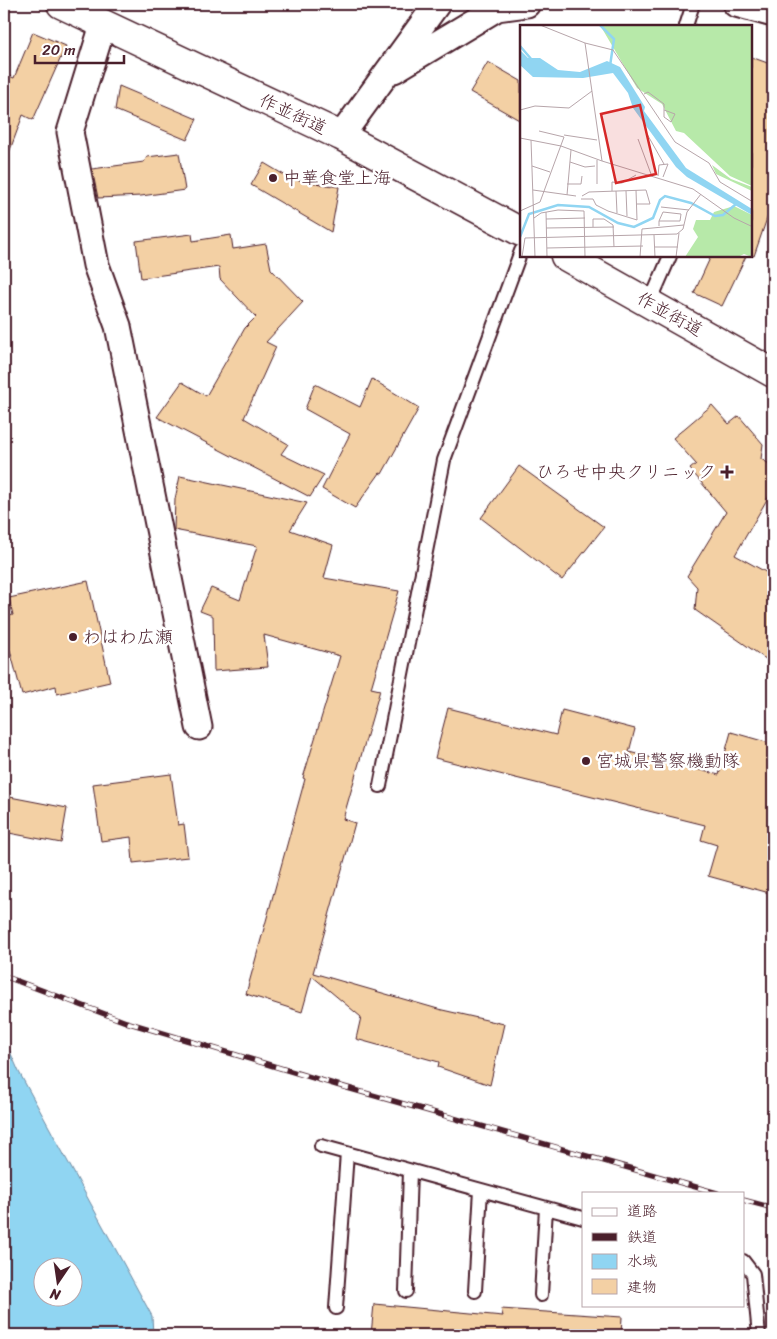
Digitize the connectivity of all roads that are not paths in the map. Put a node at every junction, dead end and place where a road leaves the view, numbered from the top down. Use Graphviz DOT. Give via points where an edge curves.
graph roads {
  1 [pos="61,4"];
  2 [pos="437,4"];
  3 [pos="527,4"];
  4 [pos="693,4"];
  5 [pos="736,4"];
  6 [pos="773,14"];
  7 [pos="103,25"];
  8 [pos="686,25"];
  9 [pos="385,76"];
  10 [pos="341,136"];
  11 [pos="520,231"];
  12 [pos="520,254"];
  13 [pos="570,258"];
  14 [pos="669,258"];
  15 [pos="650,302"];
  16 [pos="773,373"];
  17 [pos="199,727"];
  18 [pos="380,786"];
  19 [pos="321,1146"];
  20 [pos="347,1153"];
  21 [pos="410,1171"];
  22 [pos="481,1190"];
  23 [pos="546,1208"];
  24 [pos="582,1218"];
  25 [pos="744,1262"];
  26 [pos="406,1291"];
  27 [pos="475,1291"];
  28 [pos="541,1295"];
  29 [pos="336,1308"];
  30 [pos="760,1335"];
  1 -- 7 [label="street, 作並街道"];
  2 -- 9 [label="street"];
  3 -- 9 [label="street" via="497,8"];
  4 -- 8 [label="lane"];
  5 -- 6 [label="street"];
  7 -- 10 [label="street, 作並街道"];
  7 -- 17 [label="street" via="70,132 96,265 118,326"];
  9 -- 10 [label="street"];
  10 -- 11 [label="street, 作並街道"];
  12 -- 18 [label="lane" via="444,460"];
  13 -- 15 [label="street, 作並街道"];
  14 -- 15 [label="lane"];
  15 -- 16 [label="street, 作並街道"];
  19 -- 20 [label="lane"];
  20 -- 21 [label="lane"];
  20 -- 29 [label="lane"];
  21 -- 22 [label="lane"];
  21 -- 26 [label="lane"];
  22 -- 23 [label="lane"];
  22 -- 27 [label="lane"];
  23 -- 24 [label="lane"];
  23 -- 28 [label="lane"];
  25 -- 30 [label="lane" via="753,1274"];
}
